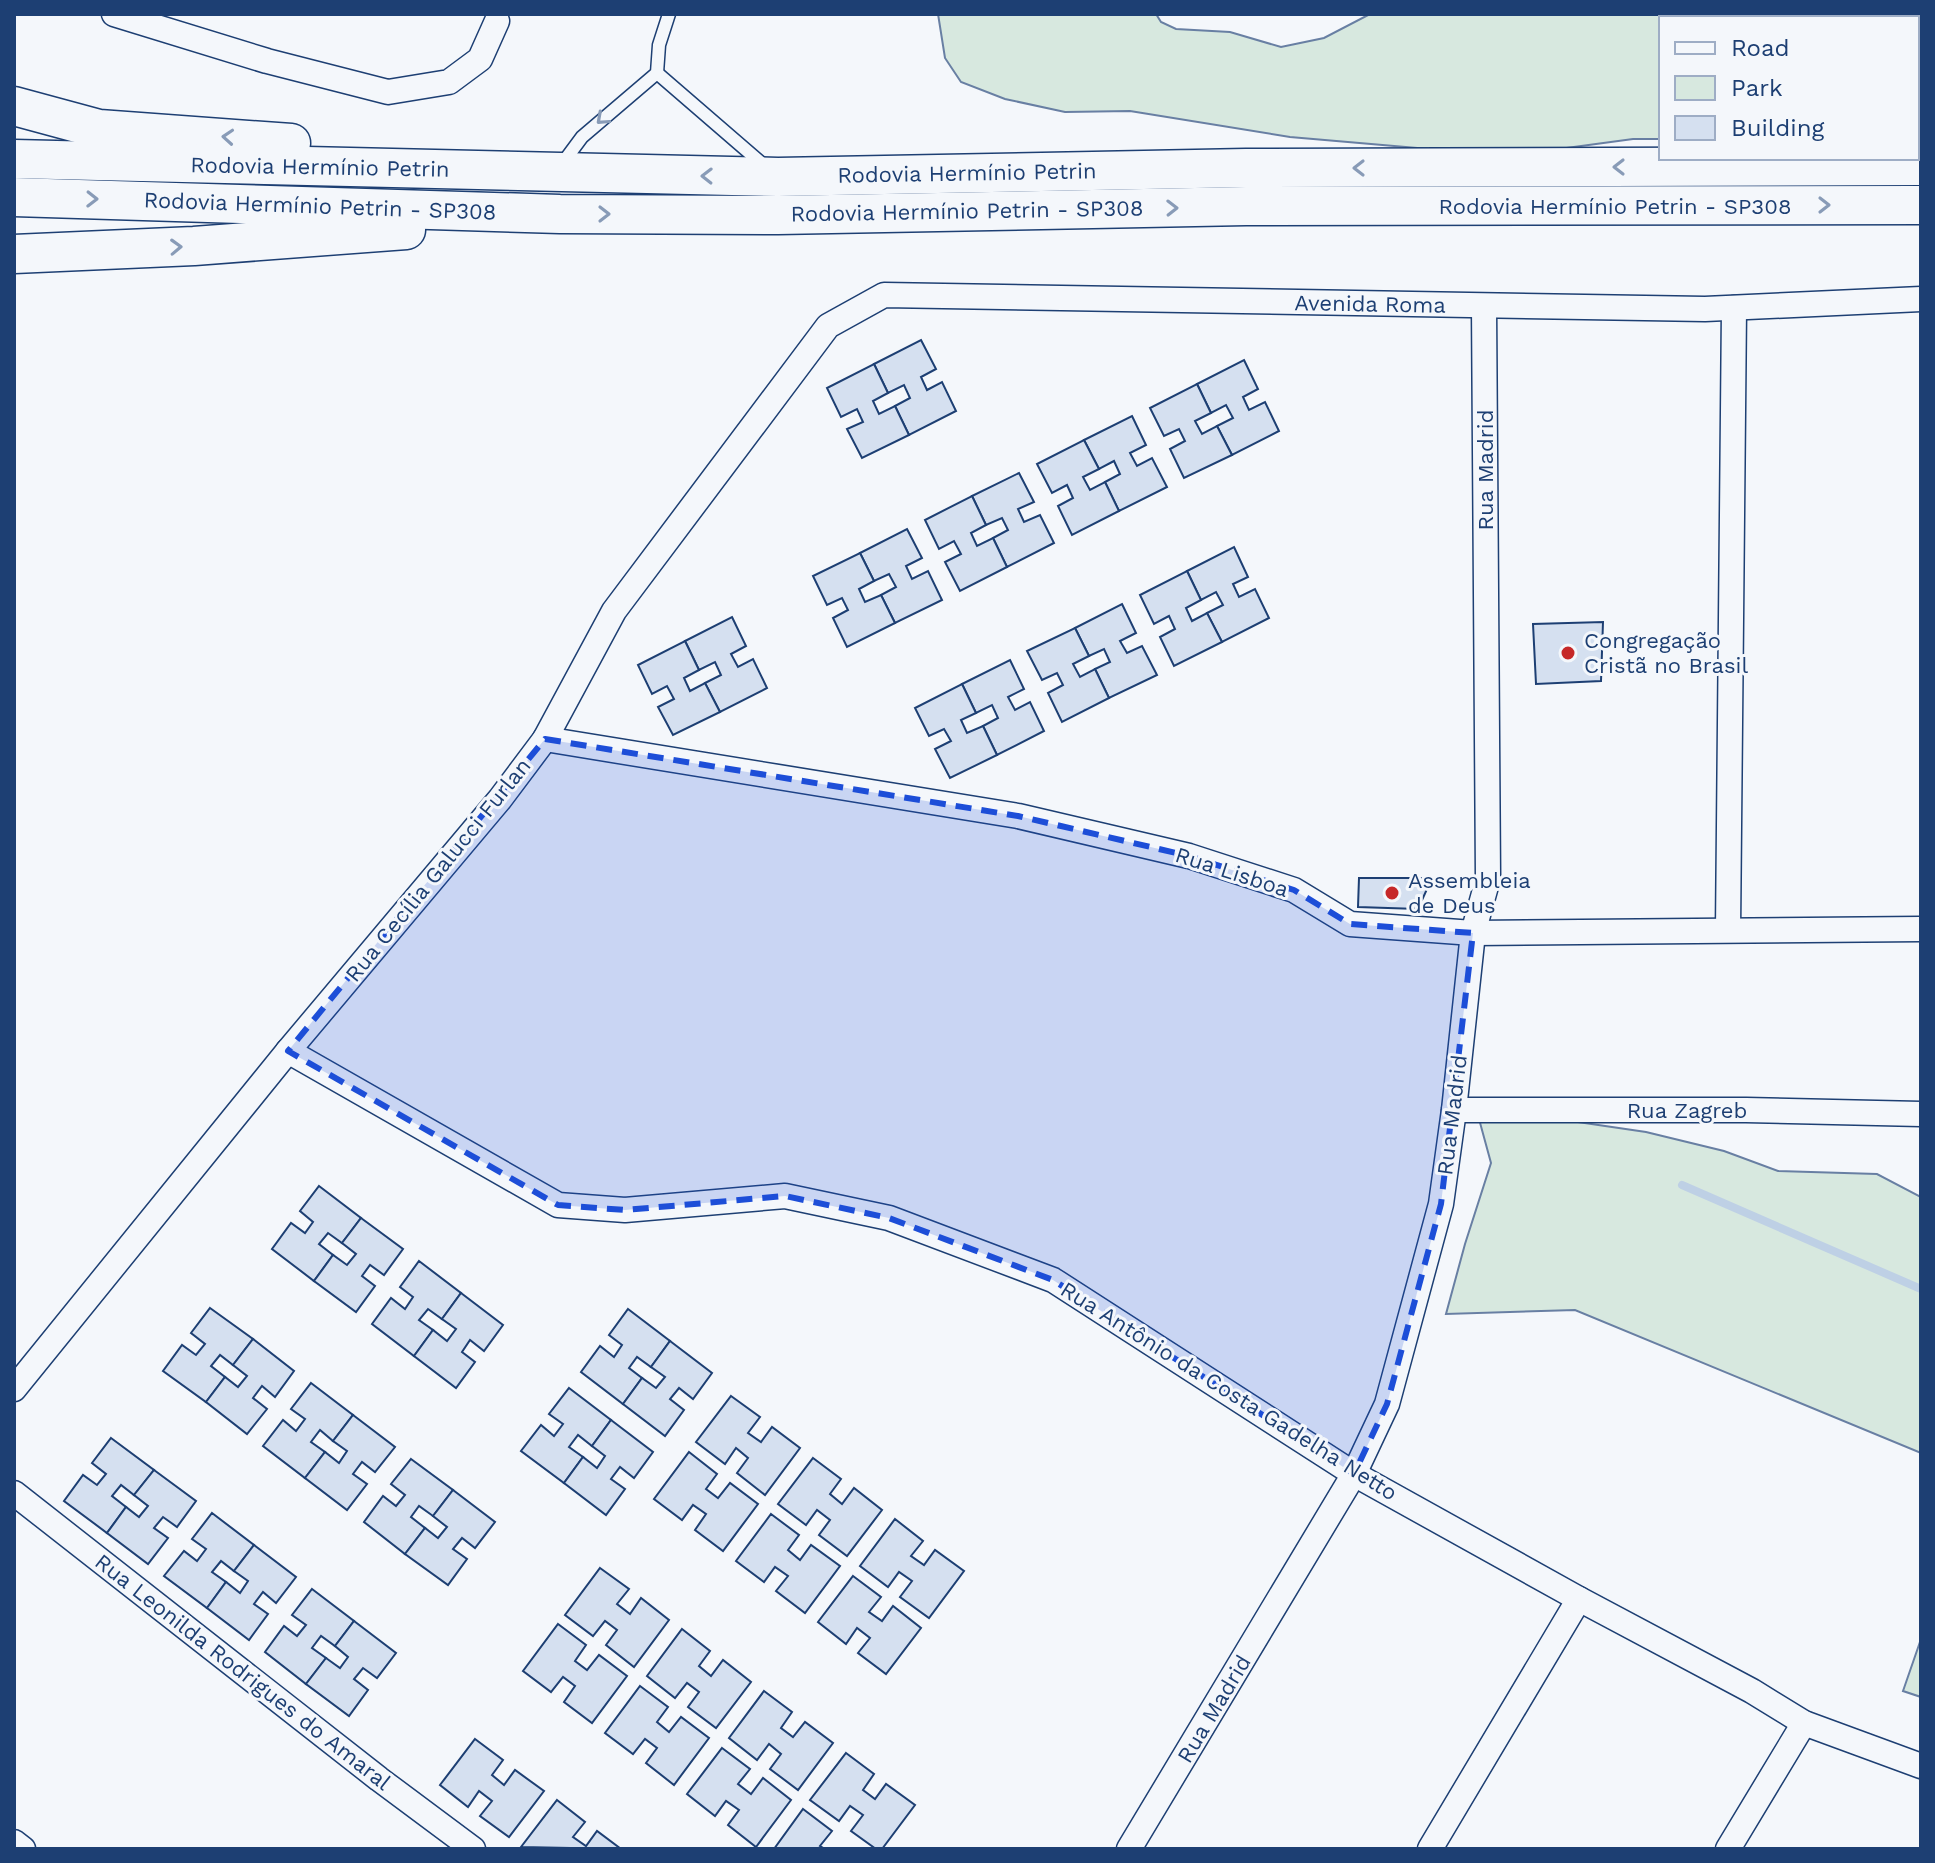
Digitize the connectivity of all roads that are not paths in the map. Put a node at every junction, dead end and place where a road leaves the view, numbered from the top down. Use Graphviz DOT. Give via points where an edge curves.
graph roads {
  1 [pos="114,14"];
  2 [pos="669,14"];
  3 [pos="497,21"];
  4 [pos="657,73"];
  5 [pos="14,106"];
  6 [pos="14,159"];
  7 [pos="1921,166"];
  8 [pos="541,172"];
  9 [pos="778,177"];
  10 [pos="14,197"];
  11 [pos="1916,208"];
  12 [pos="560,214"];
  13 [pos="14,254"];
  14 [pos="1921,299"];
  15 [pos="1484,306"];
  16 [pos="1734,308"];
  17 [pos="828,326"];
  18 [pos="545,739"];
  19 [pos="1921,929"];
  20 [pos="1728,930"];
  21 [pos="1473,933"];
  22 [pos="288,1051"];
  23 [pos="1454,1110"];
  24 [pos="1921,1114"];
  25 [pos="14,1389"];
  26 [pos="1354,1474"];
  27 [pos="14,1493"];
  28 [pos="1579,1599"];
  29 [pos="1804,1723"];
  30 [pos="1921,1766"];
  31 [pos="14,1842"];
  32 [pos="469,1848"];
  33 [pos="23,1849"];
  34 [pos="1129,1849"];
  35 [pos="1430,1849"];
  36 [pos="1728,1849"];
  1 -- 3 [label="street" via="388,92 449,82 480,59"];
  2 -- 4 [label="lane"];
  4 -- 8 [label="lane, one-way"];
  4 -- 9 [label="lane"];
  8 -- 5 [label="main road, one-way" via="235,137 99,129"];
  6 -- 8 [label="main road, Rodovia Hermínio Petrin"];
  7 -- 9 [label="main road, Rodovia Hermínio Petrin, one-way" via="1262,168"];
  9 -- 8 [label="main road, Rodovia Hermínio Petrin, one-way"];
  10 -- 12 [label="main road, Rodovia Hermínio Petrin - SP308, one-way"];
  12 -- 11 [label="main road, Rodovia Hermínio Petrin - SP308, one-way" via="1246,206"];
  13 -- 12 [label="main road, one-way" via="209,245"];
  14 -- 16 [label="street, Avenida Roma"];
  15 -- 16 [label="street, Avenida Roma"];
  15 -- 17 [label="street, Avenida Roma" via="884,295"];
  15 -- 21 [label="street, Rua Madrid" via="1488,879"];
  16 -- 20 [label="street"];
  17 -- 18 [label="street, Rua Cecília Galucci Furlan" via="614,611"];
  18 -- 21 [label="street, Rua Lisboa" via="1018,816 1189,856 1294,890 1350,924"];
  18 -- 22 [label="street, Rua Cecília Galucci Furlan"];
  19 -- 20 [label="street, Rua Lisboa"];
  20 -- 21 [label="street, Rua Lisboa"];
  21 -- 23 [label="street, Rua Madrid"];
  22 -- 25 [label="street, Rua Cecília Galucci Furlan"];
  22 -- 26 [label="street, Rua Antônio da Costa Gadelha Netto" via="558,1205 625,1210 785,1196 889,1218 1053,1280"];
  23 -- 24 [label="street, Rua Zagreb"];
  23 -- 26 [label="street, Rua Madrid" via="1441,1204 1387,1404"];
  26 -- 28 [label="street, Rua Antônio da Costa Gadelha Netto"];
  26 -- 34 [label="street, Rua Madrid"];
  27 -- 32 [label="street, Rua Leonilda Rodrigues do Amaral"];
  28 -- 29 [label="street, Rua Antônio da Costa Gadelha Netto"];
  28 -- 35 [label="street"];
  29 -- 30 [label="street, Rua Antônio da Costa Gadelha Netto"];
  29 -- 36 [label="street"];
  31 -- 33 [label="street"];
}
